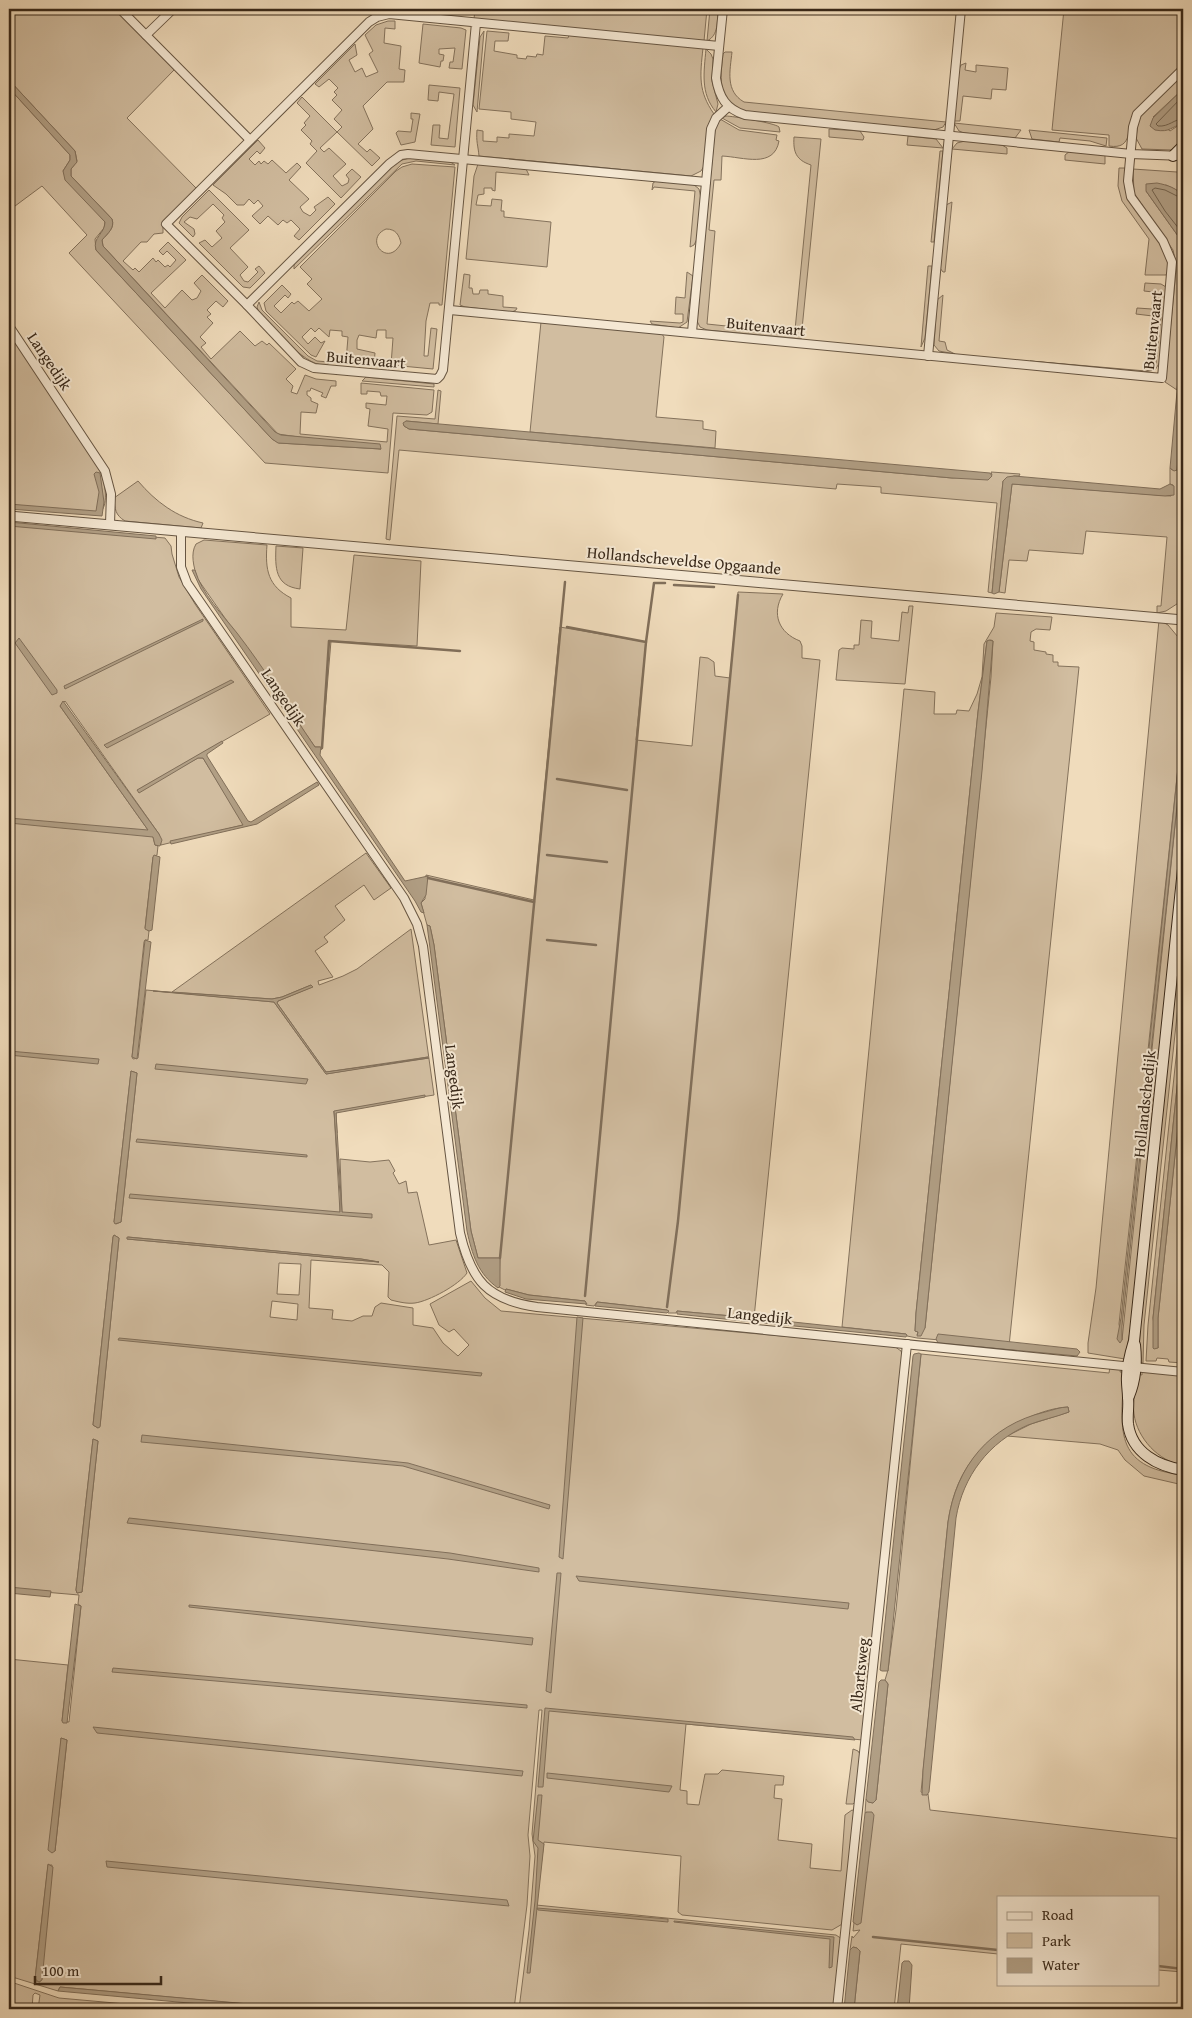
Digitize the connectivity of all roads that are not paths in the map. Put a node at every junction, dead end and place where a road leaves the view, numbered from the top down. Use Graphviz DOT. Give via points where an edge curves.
graph roads {
  1 [pos="120,9"];
  2 [pos="173,9"];
  3 [pos="723,9"];
  4 [pos="961,9"];
  5 [pos="476,23"];
  6 [pos="146,35"];
  7 [pos="719,46"];
  8 [pos="1183,69"];
  9 [pos="728,107"];
  10 [pos="949,136"];
  11 [pos="250,140"];
  12 [pos="1183,146"];
  13 [pos="1131,154"];
  14 [pos="1178,156"];
  15 [pos="464,158"];
  16 [pos="706,182"];
  17 [pos="247,305"];
  18 [pos="450,310"];
  19 [pos="9,326"];
  20 [pos="692,332"];
  21 [pos="928,356"];
  22 [pos="9,516"];
  23 [pos="110,524"];
  24 [pos="181,531"];
  25 [pos="1183,620"];
  26 [pos="1183,869"];
  27 [pos="907,1344"];
  28 [pos="1132,1367"];
  29 [pos="1183,1372"];
  30 [pos="1183,1470"];
  31 [pos="837,2009"];
  1 -- 6 [label="street"];
  2 -- 6 [label="street"];
  3 -- 7 [label="street"];
  4 -- 10 [label="street"];
  5 -- 7 [label="street, Buitenvaart"];
  5 -- 11 [label="street, Buitenvaart" via="389,14 378,17 369,22"];
  5 -- 15 [label="street, Buitenvaart"];
  6 -- 11 [label="street"];
  7 -- 9 [label="street" via="717,88"];
  8 -- 13 [label="street, Buitenvaart" via="1137,114"];
  9 -- 10 [label="street" via="752,116"];
  9 -- 16 [label="street" via="713,124"];
  10 -- 13 [label="street"];
  10 -- 21 [label="street"];
  11 -- 17 [label="street, Buitenvaart" via="166,224"];
  12 -- 14 [label="main road"];
  13 -- 14 [label="street"];
  13 -- 21 [label="street, Buitenvaart" via="1128,189 1163,241 1172,262 1162,378"];
  15 -- 16 [label="street"];
  15 -- 17 [label="street" via="408,154 395,159"];
  15 -- 18 [label="street, Buitenvaart"];
  16 -- 20 [label="street"];
  17 -- 18 [label="street, Buitenvaart" via="301,362 314,368 437,379 444,370"];
  18 -- 20 [label="street, Buitenvaart"];
  19 -- 23 [label="street, Langedijk" via="105,471 111,494"];
  20 -- 21 [label="street, Buitenvaart"];
  22 -- 23 [label="street"];
  23 -- 24 [label="street"];
  24 -- 25 [label="street, Hollandscheveldse Opgaande"];
  24 -- 27 [label="street, Langedijk" via="181,567 187,583 404,898 417,924 423,946 460,1232 467,1260 480,1281 502,1298 527,1306"];
  26 -- 28 [label="main road, Hollandschedijk"];
  27 -- 28 [label="street, Langedijk"];
  27 -- 31 [label="street, Albartsweg"];
  28 -- 29 [label="street, Langedijk"];
  28 -- 30 [label="main road, Hollandschedijk" via="1135,1381 1128,1397 1128,1426 1136,1444 1148,1458"];
}
